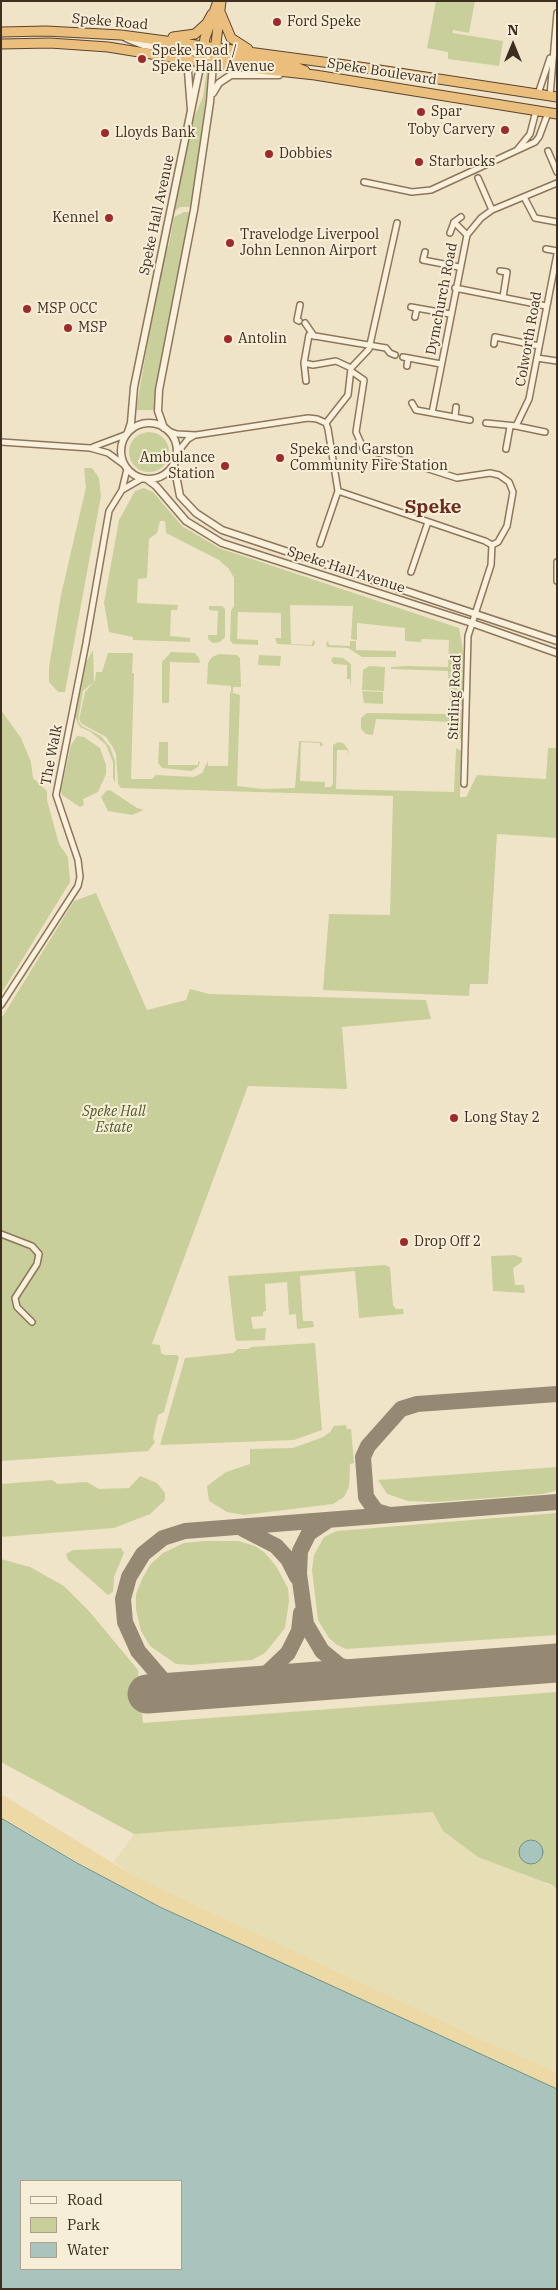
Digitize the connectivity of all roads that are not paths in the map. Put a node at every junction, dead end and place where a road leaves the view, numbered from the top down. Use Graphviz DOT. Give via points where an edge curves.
graph roads {
  1 [pos="219,1"];
  2 [pos="216,13"];
  3 [pos="557,13"];
  4 [pos="1,32"];
  5 [pos="121,35"];
  6 [pos="1,44"];
  7 [pos="553,51"];
  8 [pos="255,52"];
  9 [pos="203,54"];
  10 [pos="214,56"];
  11 [pos="179,59"];
  12 [pos="316,75"];
  13 [pos="538,94"];
  14 [pos="553,96"];
  15 [pos="210,102"];
  16 [pos="536,111"];
  17 [pos="552,114"];
  18 [pos="191,116"];
  19 [pos="548,151"];
  20 [pos="515,152"];
  21 [pos="557,172"];
  22 [pos="478,178"];
  23 [pos="364,182"];
  24 [pos="557,183"];
  25 [pos="524,197"];
  26 [pos="492,210"];
  27 [pos="461,217"];
  28 [pos="454,222"];
  29 [pos="557,222"];
  30 [pos="396,223"];
  31 [pos="450,233"];
  32 [pos="467,235"];
  33 [pos="546,249"];
  34 [pos="424,252"];
  35 [pos="557,252"];
  36 [pos="459,267"];
  37 [pos="500,271"];
  38 [pos="507,272"];
  39 [pos="513,273"];
  40 [pos="455,288"];
  41 [pos="503,297"];
  42 [pos="300,305"];
  43 [pos="546,306"];
  44 [pos="450,314"];
  45 [pos="415,316"];
  46 [pos="314,336"];
  47 [pos="494,344"];
  48 [pos="370,345"];
  49 [pos="539,346"];
  50 [pos="395,354"];
  51 [pos="537,358"];
  52 [pos="557,361"];
  53 [pos="304,363"];
  54 [pos="441,364"];
  55 [pos="406,366"];
  56 [pos="351,370"];
  57 [pos="306,381"];
  58 [pos="412,403"];
  59 [pos="456,406"];
  60 [pos="432,412"];
  61 [pos="455,417"];
  62 [pos="470,420"];
  63 [pos="326,423"];
  64 [pos="486,423"];
  65 [pos="540,424"];
  66 [pos="513,426"];
  67 [pos="166,429"];
  68 [pos="538,431"];
  69 [pos="545,432"];
  70 [pos="126,434"];
  71 [pos="196,435"];
  72 [pos="1,442"];
  73 [pos="90,448"];
  74 [pos="506,449"];
  75 [pos="177,453"];
  76 [pos="174,465"];
  77 [pos="125,467"];
  78 [pos="144,479"];
  79 [pos="122,490"];
  80 [pos="338,491"];
  81 [pos="428,522"];
  82 [pos="320,544"];
  83 [pos="492,545"];
  84 [pos="557,562"];
  85 [pos="411,572"];
  86 [pos="557,581"];
  87 [pos="476,612"];
  88 [pos="472,623"];
  89 [pos="557,641"];
  90 [pos="557,653"];
  91 [pos="464,784"];
  92 [pos="1,1005"];
  93 [pos="1,1234"];
  94 [pos="32,1322"];
  1 -- 2 [label="highway"];
  2 -- 5 [label="highway" via="202,29 190,36"];
  2 -- 8 [label="highway" via="231,38"];
  2 -- 9 [label="highway"];
  2 -- 10 [label="highway"];
  3 -- 7 [label="street"];
  4 -- 5 [label="highway, Speke Road"];
  5 -- 9 [label="highway, Speke Road"];
  6 -- 11 [label="highway, Speke Road" via="77,44"];
  7 -- 13 [label="street"];
  7 -- 14 [label="street"];
  8 -- 10 [label="highway, Speke Boulevard"];
  8 -- 13 [label="highway, Speke Boulevard"];
  9 -- 10 [label="highway, Speke Boulevard"];
  9 -- 10 [label="highway"];
  9 -- 11 [label="highway, Speke Road"];
  9 -- 18 [label="street, Speke Hall Avenue"];
  10 -- 12 [label="highway, Speke Boulevard"];
  10 -- 15 [label="street"];
  11 -- 18 [label="street" via="188,71"];
  12 -- 15 [label="street" via="231,75 219,83"];
  12 -- 16 [label="highway, Speke Boulevard"];
  13 -- 14 [label="highway, Speke Boulevard"];
  13 -- 16 [label="highway"];
  14 -- 17 [label="highway"];
  15 -- 67 [label="street" via="186,258 159,390 158,411"];
  16 -- 17 [label="highway, Speke Boulevard"];
  16 -- 20 [label="street" via="530,134"];
  17 -- 20 [label="street" via="535,142"];
  18 -- 70 [label="street, Speke Hall Avenue" via="134,387 131,423"];
  19 -- 21 [label="street"];
  20 -- 23 [label="street" via="421,193"];
  22 -- 26 [label="street"];
  24 -- 25 [label="street, Dymchurch Road"];
  25 -- 26 [label="street, Dymchurch Road"];
  25 -- 29 [label="street" via="535,218"];
  26 -- 32 [label="street, Dymchurch Road"];
  27 -- 28 [label="street"];
  28 -- 31 [label="street"];
  28 -- 32 [label="street"];
  30 -- 48 [label="street"];
  32 -- 36 [label="street, Dymchurch Road"];
  33 -- 35 [label="street, Colworth Road"];
  34 -- 36 [label="street" via="423,260"];
  35 -- 43 [label="street, Colworth Road"];
  36 -- 40 [label="street, Dymchurch Road"];
  37 -- 38 [label="street"];
  38 -- 39 [label="street"];
  38 -- 41 [label="street"];
  40 -- 41 [label="street"];
  40 -- 44 [label="street, Dymchurch Road"];
  41 -- 43 [label="street"];
  42 -- 46 [label="street" via="297,320"];
  43 -- 49 [label="street, Colworth Road"];
  44 -- 45 [label="street" via="414,307"];
  44 -- 54 [label="street, Dymchurch Road"];
  46 -- 48 [label="street"];
  46 -- 53 [label="street" via="309,336"];
  47 -- 49 [label="street" via="495,337"];
  48 -- 50 [label="street" via="386,348"];
  48 -- 56 [label="street"];
  49 -- 51 [label="street, Colworth Road"];
  51 -- 52 [label="street"];
  51 -- 66 [label="street, Colworth Road" via="529,399"];
  53 -- 56 [label="street" via="313,365 336,361"];
  53 -- 57 [label="street"];
  54 -- 55 [label="street" via="406,357"];
  54 -- 60 [label="street, Dymchurch Road"];
  56 -- 63 [label="street" via="348,395"];
  56 -- 83 [label="street" via="364,380 356,432 363,448 457,478 490,473 509,482 513,492 507,526 498,542"];
  58 -- 60 [label="street" via="416,410"];
  59 -- 61 [label="street"];
  60 -- 61 [label="street"];
  61 -- 62 [label="street"];
  63 -- 71 [label="street" via="308,418"];
  63 -- 80 [label="street"];
  64 -- 66 [label="street"];
  65 -- 68 [label="street"];
  66 -- 68 [label="street"];
  66 -- 74 [label="street, Colworth Road"];
  67 -- 70 [label="street" via="152,423 143,424"];
  67 -- 71 [label="street" via="178,434"];
  67 -- 75 [label="street" via="173,437"];
  68 -- 69 [label="street"];
  70 -- 73 [label="street"];
  70 -- 77 [label="street" via="120,450"];
  71 -- 75 [label="street"];
  72 -- 73 [label="street"];
  73 -- 77 [label="street" via="108,453"];
  75 -- 76 [label="street"];
  76 -- 78 [label="street" via="162,476"];
  76 -- 87 [label="street, Speke Hall Avenue" via="180,496 196,513 222,530"];
  77 -- 78 [label="street"];
  77 -- 79 [label="street, The Walk"];
  78 -- 79 [label="street, The Walk"];
  78 -- 88 [label="street, Speke Hall Avenue" via="156,486 186,521 222,543"];
  79 -- 92 [label="street, The Walk" via="109,511 56,795 78,860 78,886"];
  80 -- 81 [label="street"];
  80 -- 82 [label="street"];
  81 -- 83 [label="street"];
  81 -- 85 [label="street"];
  83 -- 87 [label="street, Stirling Road" via="493,559"];
  84 -- 86 [label="street"];
  87 -- 88 [label="street, Stirling Road"];
  87 -- 89 [label="street, Speke Hall Avenue"];
  88 -- 90 [label="street, Speke Hall Avenue"];
  88 -- 91 [label="street, Stirling Road" via="468,636"];
  93 -- 94 [label="street" via="32,1246 39,1254 37,1264 15,1298 17,1307"];
}
